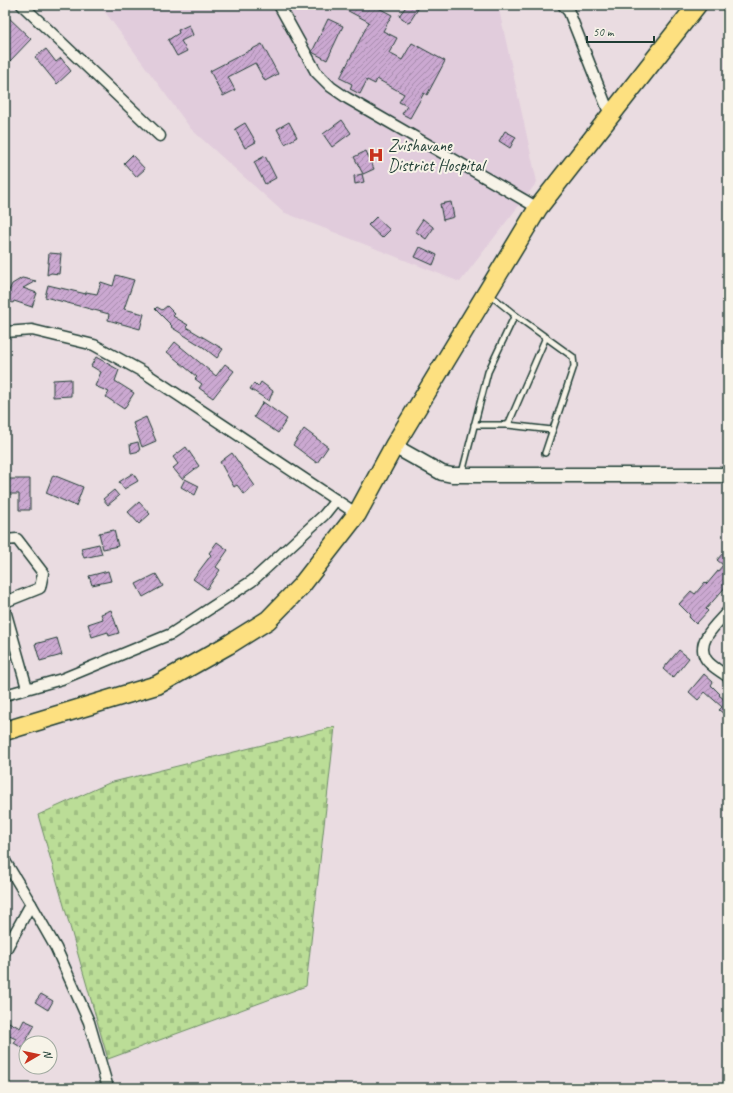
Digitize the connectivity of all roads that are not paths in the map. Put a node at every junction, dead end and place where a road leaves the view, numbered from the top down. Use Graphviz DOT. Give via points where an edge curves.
graph roads {
  1 [pos="22,5"];
  2 [pos="279,5"];
  3 [pos="563,5"];
  4 [pos="697,5"];
  5 [pos="610,115"];
  6 [pos="160,136"];
  7 [pos="538,208"];
  8 [pos="487,292"];
  9 [pos="515,315"];
  10 [pos="5,332"];
  11 [pos="546,337"];
  12 [pos="474,425"];
  13 [pos="508,425"];
  14 [pos="552,430"];
  15 [pos="394,446"];
  16 [pos="545,453"];
  17 [pos="462,475"];
  18 [pos="728,475"];
  19 [pos="336,500"];
  20 [pos="357,514"];
  21 [pos="5,540"];
  22 [pos="5,602"];
  23 [pos="5,610"];
  24 [pos="728,611"];
  25 [pos="728,677"];
  26 [pos="27,688"];
  27 [pos="5,695"];
  28 [pos="5,731"];
  29 [pos="5,861"];
  30 [pos="31,904"];
  31 [pos="5,951"];
  32 [pos="108,1088"];
  1 -- 6 [label="street"];
  2 -- 7 [label="street" via="316,72 331,86 354,102"];
  3 -- 5 [label="street" via="569,12"];
  4 -- 5 [label="highway"];
  5 -- 7 [label="highway"];
  7 -- 8 [label="highway"];
  8 -- 9 [label="lane"];
  8 -- 15 [label="highway"];
  9 -- 11 [label="lane"];
  9 -- 12 [label="lane" via="488,372"];
  10 -- 19 [label="street" via="32,330 94,345 145,373"];
  11 -- 13 [label="lane"];
  11 -- 14 [label="lane" via="573,357 574,366"];
  12 -- 13 [label="lane"];
  12 -- 17 [label="lane"];
  13 -- 14 [label="lane"];
  14 -- 16 [label="lane"];
  15 -- 17 [label="street" via="442,473"];
  15 -- 20 [label="highway"];
  17 -- 18 [label="street"];
  19 -- 20 [label="street"];
  19 -- 26 [label="street" via="324,515 252,581 171,634 62,679"];
  20 -- 28 [label="highway" via="301,586 268,620 228,646 156,685"];
  21 -- 22 [label="street" via="17,540 43,573 40,588"];
  23 -- 26 [label="street"];
  24 -- 25 [label="street" via="703,641 702,648 706,660"];
  26 -- 27 [label="street"];
  29 -- 30 [label="street"];
  30 -- 31 [label="street"];
  30 -- 32 [label="street" via="56,948 89,1022"];
}
